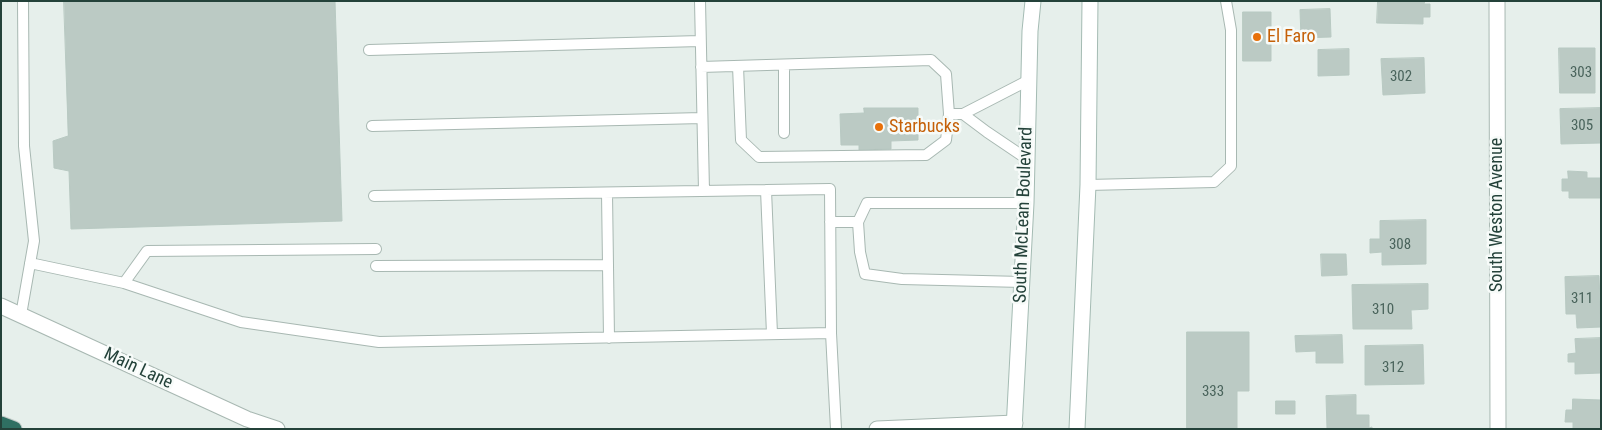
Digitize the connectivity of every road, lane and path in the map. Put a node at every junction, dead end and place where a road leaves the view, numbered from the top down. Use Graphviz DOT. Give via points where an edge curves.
graph roads {
  1 [pos="23,1"];
  2 [pos="700,1"];
  3 [pos="1033,1"];
  4 [pos="1090,1"];
  5 [pos="1226,1"];
  6 [pos="1497,1"];
  7 [pos="700,41"];
  8 [pos="369,50"];
  9 [pos="784,65"];
  10 [pos="701,66"];
  11 [pos="738,66"];
  12 [pos="1029,80"];
  13 [pos="949,114"];
  14 [pos="963,114"];
  15 [pos="702,118"];
  16 [pos="372,126"];
  17 [pos="784,133"];
  18 [pos="1027,159"];
  19 [pos="1088,185"];
  20 [pos="766,190"];
  21 [pos="704,191"];
  22 [pos="608,193"];
  23 [pos="374,196"];
  24 [pos="1026,202"];
  25 [pos="830,222"];
  26 [pos="858,222"];
  27 [pos="376,249"];
  28 [pos="30,262"];
  29 [pos="608,265"];
  30 [pos="376,266"];
  31 [pos="1022,282"];
  32 [pos="124,283"];
  33 [pos="1,306"];
  34 [pos="21,315"];
  35 [pos="772,334"];
  36 [pos="831,334"];
  37 [pos="609,338"];
  38 [pos="1,424"];
  39 [pos="1015,426"];
  40 [pos="14,429"];
  41 [pos="277,429"];
  42 [pos="836,429"];
  43 [pos="877,429"];
  44 [pos="1077,429"];
  45 [pos="1498,429"];
  1 -- 28 [label="lane" via="24,146 34,241"];
  2 -- 7 [label="lane"];
  3 -- 12 [label="street, South McLean Boulevard"];
  4 -- 19 [label="street"];
  5 -- 19 [label="lane" via="1231,30 1231,166 1214,182"];
  6 -- 45 [label="street, South Weston Avenue"];
  7 -- 8 [label="lane"];
  7 -- 10 [label="lane"];
  9 -- 11 [label="lane"];
  9 -- 13 [label="lane" via="931,60 946,74"];
  9 -- 17 [label="lane"];
  10 -- 11 [label="lane"];
  10 -- 15 [label="lane"];
  11 -- 13 [label="lane" via="741,140 759,157 926,155 946,140"];
  12 -- 14 [label="lane"];
  12 -- 18 [label="street, South McLean Boulevard"];
  13 -- 14 [label="lane"];
  14 -- 18 [label="lane"];
  15 -- 16 [label="lane"];
  15 -- 21 [label="lane"];
  18 -- 24 [label="street, South McLean Boulevard"];
  19 -- 44 [label="street"];
  20 -- 21 [label="lane"];
  20 -- 25 [label="lane" via="830,189"];
  20 -- 35 [label="lane"];
  21 -- 22 [label="lane"];
  22 -- 23 [label="lane"];
  22 -- 29 [label="lane"];
  24 -- 26 [label="lane" via="867,203"];
  24 -- 31 [label="street, South McLean Boulevard"];
  25 -- 26 [label="lane"];
  25 -- 36 [label="lane"];
  26 -- 31 [label="lane" via="865,274 902,279"];
  27 -- 32 [label="lane" via="147,251"];
  28 -- 32 [label="lane"];
  28 -- 34 [label="lane"];
  29 -- 30 [label="lane"];
  29 -- 37 [label="lane"];
  31 -- 39 [label="street, South McLean Boulevard"];
  32 -- 37 [label="lane" via="241,322 379,342"];
  33 -- 34 [label="street, Main Lane"];
  34 -- 41 [label="street, Main Lane" via="247,419"];
  35 -- 36 [label="lane"];
  35 -- 37 [label="lane"];
  36 -- 42 [label="lane"];
  38 -- 40 [label="highway"];
  39 -- 43 [label="street"];
}
